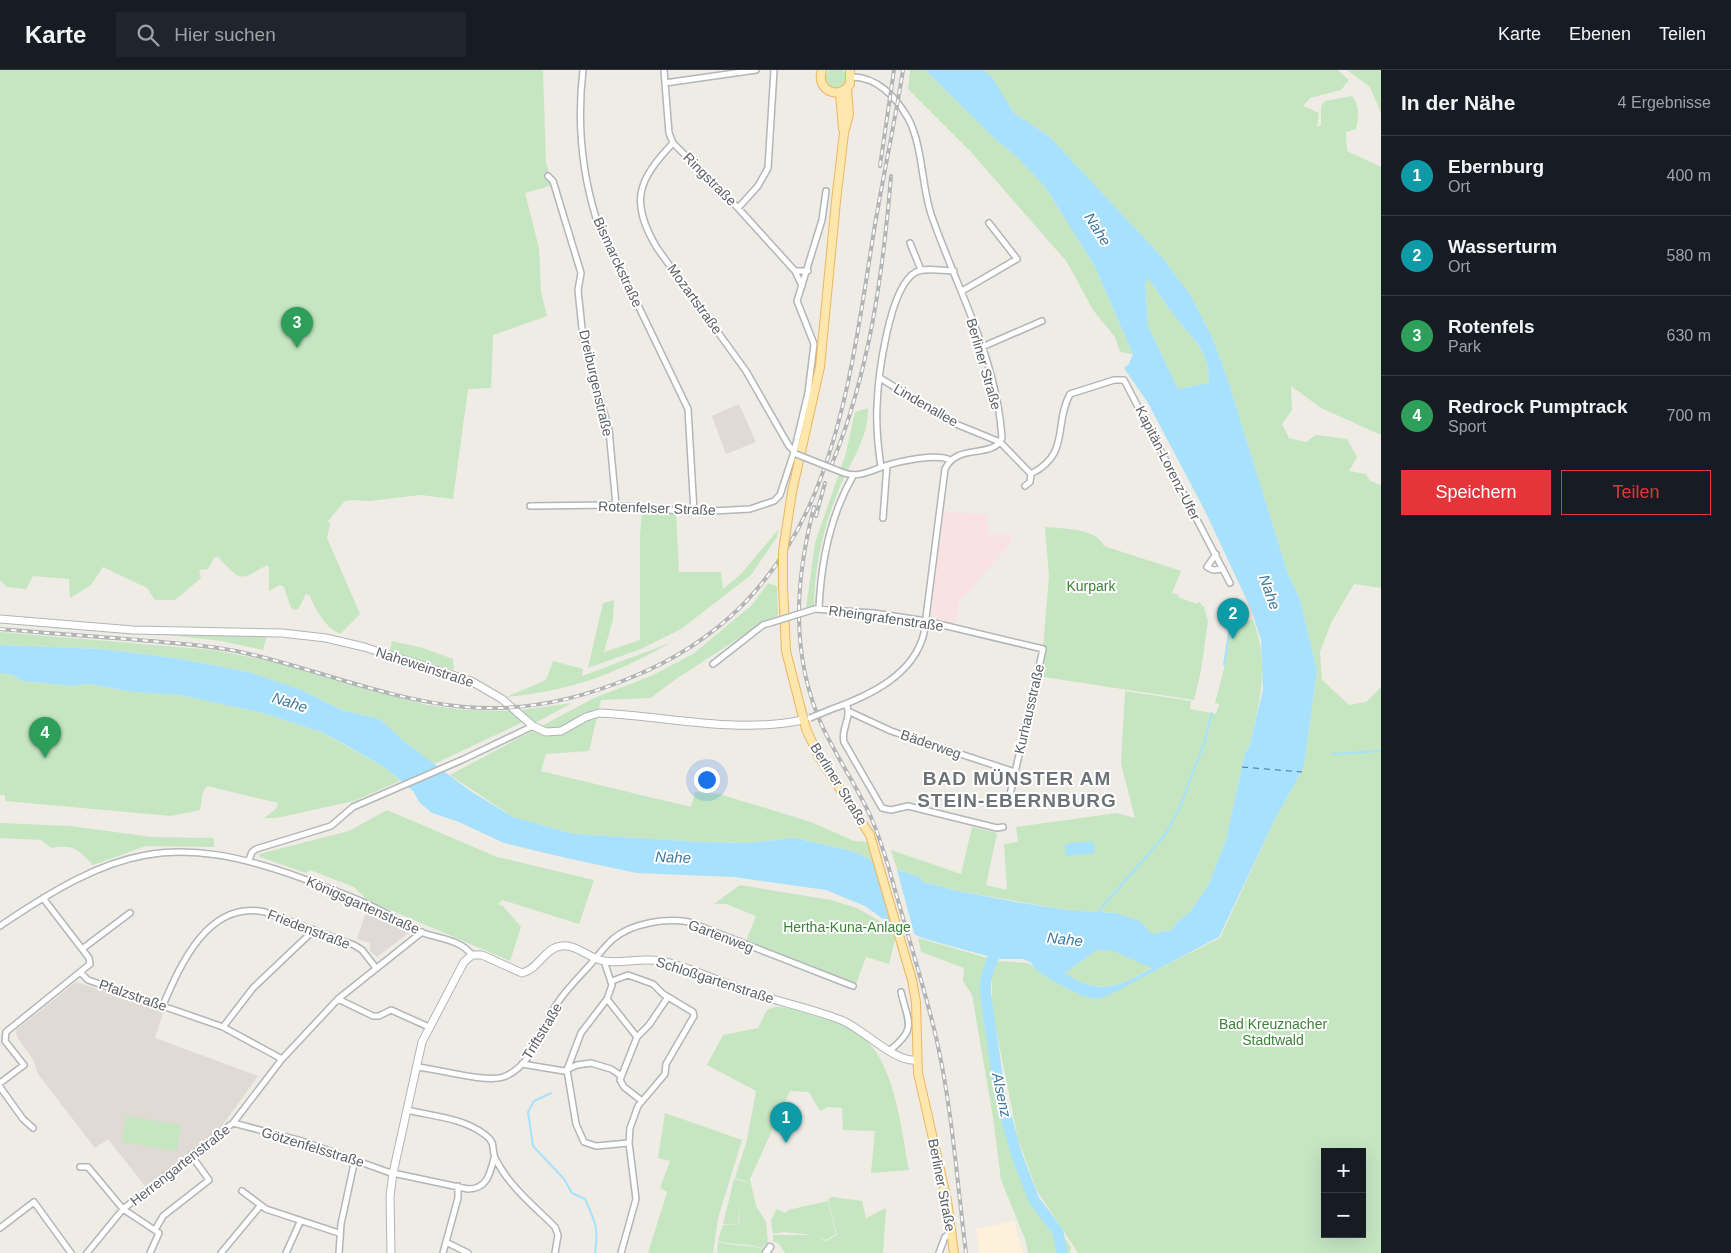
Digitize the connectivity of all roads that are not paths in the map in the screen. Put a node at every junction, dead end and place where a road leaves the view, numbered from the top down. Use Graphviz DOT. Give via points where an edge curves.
graph roads {
  1 [pos="583,70"];
  2 [pos="664,70"];
  3 [pos="756,70"];
  4 [pos="774,70"];
  5 [pos="738,71"];
  6 [pos="819,71"];
  7 [pos="851,74"];
  8 [pos="665,83"];
  9 [pos="843,91"];
  10 [pos="673,143"];
  11 [pos="548,176"];
  12 [pos="826,191"];
  13 [pos="738,208"];
  14 [pos="989,223"];
  15 [pos="910,243"];
  16 [pos="921,270"];
  17 [pos="794,271"];
  18 [pos="808,271"];
  19 [pos="954,271"];
  20 [pos="802,286"];
  21 [pos="962,291"];
  22 [pos="1042,321"];
  23 [pos="982,346"];
  24 [pos="880,378"];
  25 [pos="1000,442"];
  26 [pos="795,453"];
  27 [pos="950,460"];
  28 [pos="887,465"];
  29 [pos="881,468"];
  30 [pos="1031,474"];
  31 [pos="853,476"];
  32 [pos="1025,486"];
  33 [pos="616,505"];
  34 [pos="530,506"];
  35 [pos="694,512"];
  36 [pos="883,518"];
  37 [pos="1216,554"];
  38 [pos="1223,569"];
  39 [pos="1230,583"];
  40 [pos="817,609"];
  41 [pos="0,619"];
  42 [pos="926,621"];
  43 [pos="1042,649"];
  44 [pos="713,664"];
  45 [pos="846,704"];
  46 [pos="850,712"];
  47 [pos="806,719"];
  48 [pos="532,726"];
  49 [pos="1015,772"];
  50 [pos="1009,799"];
  51 [pos="1003,827"];
  52 [pos="249,860"];
  53 [pos="43,898"];
  54 [pos="130,914"];
  55 [pos="0,926"];
  56 [pos="314,930"];
  57 [pos="422,932"];
  58 [pos="82,949"];
  59 [pos="472,954"];
  60 [pos="595,959"];
  61 [pos="604,961"];
  62 [pos="376,968"];
  63 [pos="81,973"];
  64 [pos="612,981"];
  65 [pos="854,986"];
  66 [pos="901,992"];
  67 [pos="668,997"];
  68 [pos="338,999"];
  69 [pos="608,999"];
  70 [pos="163,1006"];
  71 [pos="224,1027"];
  72 [pos="429,1027"];
  73 [pos="2,1036"];
  74 [pos="637,1037"];
  75 [pos="889,1051"];
  76 [pos="282,1059"];
  77 [pos="916,1060"];
  78 [pos="522,1064"];
  79 [pos="417,1067"];
  80 [pos="568,1070"];
  81 [pos="620,1075"];
  82 [pos="0,1085"];
  83 [pos="642,1101"];
  84 [pos="407,1110"];
  85 [pos="233,1123"];
  86 [pos="33,1128"];
  87 [pos="629,1143"];
  88 [pos="191,1155"];
  89 [pos="494,1158"];
  90 [pos="355,1159"];
  91 [pos="80,1167"];
  92 [pos="393,1173"];
  93 [pos="458,1186"];
  94 [pos="242,1191"];
  95 [pos="260,1206"];
  96 [pos="123,1209"];
  97 [pos="300,1222"];
  98 [pos="0,1228"];
  99 [pos="155,1230"];
  100 [pos="952,1232"];
  101 [pos="339,1234"];
  102 [pos="446,1242"];
  103 [pos="770,1246"];
  104 [pos="71,1253"];
  105 [pos="87,1253"];
  106 [pos="150,1253"];
  107 [pos="221,1253"];
  108 [pos="286,1253"];
  109 [pos="339,1253"];
  110 [pos="391,1253"];
  111 [pos="443,1253"];
  112 [pos="468,1253"];
  113 [pos="555,1253"];
  114 [pos="621,1253"];
  115 [pos="766,1253"];
  116 [pos="938,1253"];
  117 [pos="954,1253"];
  1 -- 35 [label="street, Bismarckstraße" via="579,134 596,218 688,409"];
  2 -- 8 [label="street, Ringstraße"];
  3 -- 5 [label="street"];
  4 -- 13 [label="street" via="768,168 758,186"];
  5 -- 8 [label="street"];
  6 -- 9 [label="main road" via="825,88 831,92"];
  7 -- 9 [label="main road"];
  7 -- 19 [label="street, Berliner Straße" via="882,87 909,120 927,200"];
  8 -- 10 [label="street, Ringstraße" via="669,133"];
  9 -- 47 [label="main road, Berliner Straße, bridge" via="849,115 844,133 820,367 792,492 783,551 786,651"];
  10 -- 13 [label="street, Ringstraße"];
  10 -- 26 [label="street, Mozartstraße" via="650,168 642,186 646,226 746,371"];
  11 -- 33 [label="street, Dreiburgenstraße" via="553,181 581,273 578,290 583,338 609,430"];
  12 -- 18 [label="street"];
  13 -- 17 [label="street, Ringstraße"];
  14 -- 21 [label="street" via="1017,259"];
  15 -- 16 [label="street"];
  16 -- 19 [label="street"];
  16 -- 24 [label="street, Lindenallee" via="907,279 894,308"];
  17 -- 18 [label="street"];
  17 -- 20 [label="street, Ringstraße"];
  18 -- 20 [label="street"];
  19 -- 21 [label="street, Berliner Straße"];
  20 -- 26 [label="street" via="797,301 814,344 808,393"];
  21 -- 23 [label="street, Berliner Straße"];
  22 -- 23 [label="street"];
  23 -- 25 [label="street, Berliner Straße" via="996,395 1002,431"];
  24 -- 25 [label="street, Lindenallee" via="951,422"];
  24 -- 29 [label="street" via="876,408"];
  25 -- 27 [label="street" via="993,448 965,453"];
  25 -- 30 [label="street"];
  26 -- 31 [label="street, bridge"];
  26 -- 35 [label="street, Rotenfelser Straße" via="774,501 750,508"];
  27 -- 28 [label="street" via="936,457"];
  27 -- 42 [label="street" via="944,475"];
  28 -- 29 [label="street"];
  28 -- 36 [label="street"];
  29 -- 31 [label="street"];
  30 -- 32 [label="street" via="1030,482"];
  30 -- 37 [label="street, Kapitän-Lorenz-Ufer" via="1047,464 1058,448 1070,394 1124,380"];
  31 -- 40 [label="street" via="829,535"];
  33 -- 34 [label="street, Rotenfelser Straße"];
  33 -- 35 [label="street, Rotenfelser Straße"];
  37 -- 38 [label="street, Kapitän-Lorenz-Ufer"];
  37 -- 38 [label="street, Kapitän-Lorenz-Ufer" via="1207,567"];
  38 -- 39 [label="street, Kapitän-Lorenz-Ufer"];
  40 -- 42 [label="street, Rheingrafenstraße"];
  40 -- 44 [label="street, Rheingrafenstraße, bridge" via="763,625"];
  41 -- 48 [label="main road, Naheweinstraße" via="133,630 296,634 343,641 463,677 494,693"];
  42 -- 43 [label="street, Rheingrafenstraße"];
  42 -- 45 [label="street" via="921,646 908,664 877,689"];
  43 -- 49 [label="street, Kurhausstraße"];
  45 -- 46 [label="street"];
  45 -- 47 [label="street, bridge"];
  46 -- 49 [label="street, Bäderweg" via="891,731"];
  46 -- 51 [label="street" via="843,733 844,742 882,808 891,810 908,806"];
  47 -- 48 [label="main road, Naheweinstraße" via="782,724 737,725 599,713 556,733"];
  47 -- 77 [label="main road, Berliner Straße" via="819,757 864,824 876,850 916,1002"];
  48 -- 52 [label="street" via="349,809 324,829 256,849"];
  49 -- 50 [label="street, Kurhausstraße"];
  52 -- 53 [label="street, Königsgartenstraße" via="185,851 154,852 105,866"];
  52 -- 57 [label="street, Königsgartenstraße" via="340,892"];
  53 -- 55 [label="street, Königsgartenstraße"];
  53 -- 58 [label="street"];
  54 -- 58 [label="street"];
  56 -- 62 [label="street, Friedenstraße" via="354,945"];
  56 -- 70 [label="street, Friedenstraße" via="255,910 229,914 200,939"];
  56 -- 71 [label="street" via="269,970"];
  57 -- 59 [label="street, Königsgartenstraße" via="459,944"];
  57 -- 62 [label="street, Herrengartenstraße"];
  58 -- 63 [label="street" via="90,961"];
  59 -- 60 [label="main road, Schloßgartenstraße" via="482,955 522,973 553,949 562,946"];
  59 -- 72 [label="main road" via="464,962"];
  60 -- 61 [label="main road, Schloßgartenstraße"];
  60 -- 65 [label="street, Gartenweg" via="626,930 678,920"];
  60 -- 78 [label="street, Triftstraße" via="562,997"];
  61 -- 64 [label="street"];
  61 -- 75 [label="main road, Schloßgartenstraße" via="645,959 678,965 747,991 840,1019"];
  62 -- 68 [label="street, Herrengartenstraße"];
  63 -- 70 [label="street, Pfalzstraße" via="88,980"];
  63 -- 73 [label="street"];
  64 -- 67 [label="street" via="630,975 653,984"];
  64 -- 69 [label="street"];
  66 -- 75 [label="street" via="909,1029 905,1039"];
  67 -- 74 [label="street"];
  67 -- 83 [label="street" via="691,1009 694,1016 666,1064 664,1074"];
  68 -- 72 [label="street" via="373,1016 391,1010"];
  68 -- 76 [label="street, Herrengartenstraße"];
  69 -- 74 [label="street"];
  69 -- 80 [label="street" via="581,1033"];
  70 -- 71 [label="street, Pfalzstraße"];
  71 -- 76 [label="street, Pfalzstraße"];
  72 -- 79 [label="main road"];
  73 -- 82 [label="street" via="24,1065"];
  74 -- 81 [label="street"];
  75 -- 77 [label="main road, Schloßgartenstraße" via="903,1060"];
  76 -- 85 [label="street, Herrengartenstraße"];
  77 -- 100 [label="main road, Berliner Straße"];
  78 -- 79 [label="street, Triftstraße" via="506,1076 495,1079"];
  78 -- 80 [label="street"];
  79 -- 84 [label="main road"];
  80 -- 81 [label="street" via="591,1063"];
  80 -- 87 [label="street" via="576,1124 584,1142 596,1146"];
  81 -- 83 [label="street" via="624,1087"];
  82 -- 86 [label="street"];
  83 -- 87 [label="street" via="630,1128"];
  84 -- 89 [label="street" via="462,1123 483,1132 494,1145"];
  84 -- 92 [label="main road"];
  85 -- 88 [label="street, Herrengartenstraße"];
  85 -- 90 [label="street, Götzenfelsstraße" via="302,1140"];
  87 -- 114 [label="street" via="636,1198"];
  88 -- 96 [label="street, Herrengartenstraße"];
  88 -- 99 [label="street" via="208,1180 163,1216"];
  89 -- 93 [label="street, Götzenfelsstraße" via="485,1184 478,1189"];
  89 -- 113 [label="street" via="513,1186 555,1227 558,1235"];
  90 -- 92 [label="street, Götzenfelsstraße"];
  90 -- 101 [label="street"];
  91 -- 96 [label="street" via="86,1166 93,1171"];
  92 -- 93 [label="street, Götzenfelsstraße"];
  92 -- 110 [label="main road"];
  93 -- 102 [label="street" via="458,1198"];
  94 -- 95 [label="street"];
  95 -- 97 [label="street"];
  95 -- 107 [label="street"];
  96 -- 99 [label="street"];
  96 -- 105 [label="street, Herrengartenstraße"];
  97 -- 101 [label="street"];
  97 -- 108 [label="street"];
  98 -- 104 [label="street" via="34,1202"];
  99 -- 106 [label="street" via="159,1235"];
  100 -- 116 [label="street" via="945,1237"];
  100 -- 117 [label="main road, Berliner Straße"];
  101 -- 109 [label="street"];
  102 -- 111 [label="street"];
  102 -- 112 [label="street"];
  103 -- 115 [label="street"];
}
